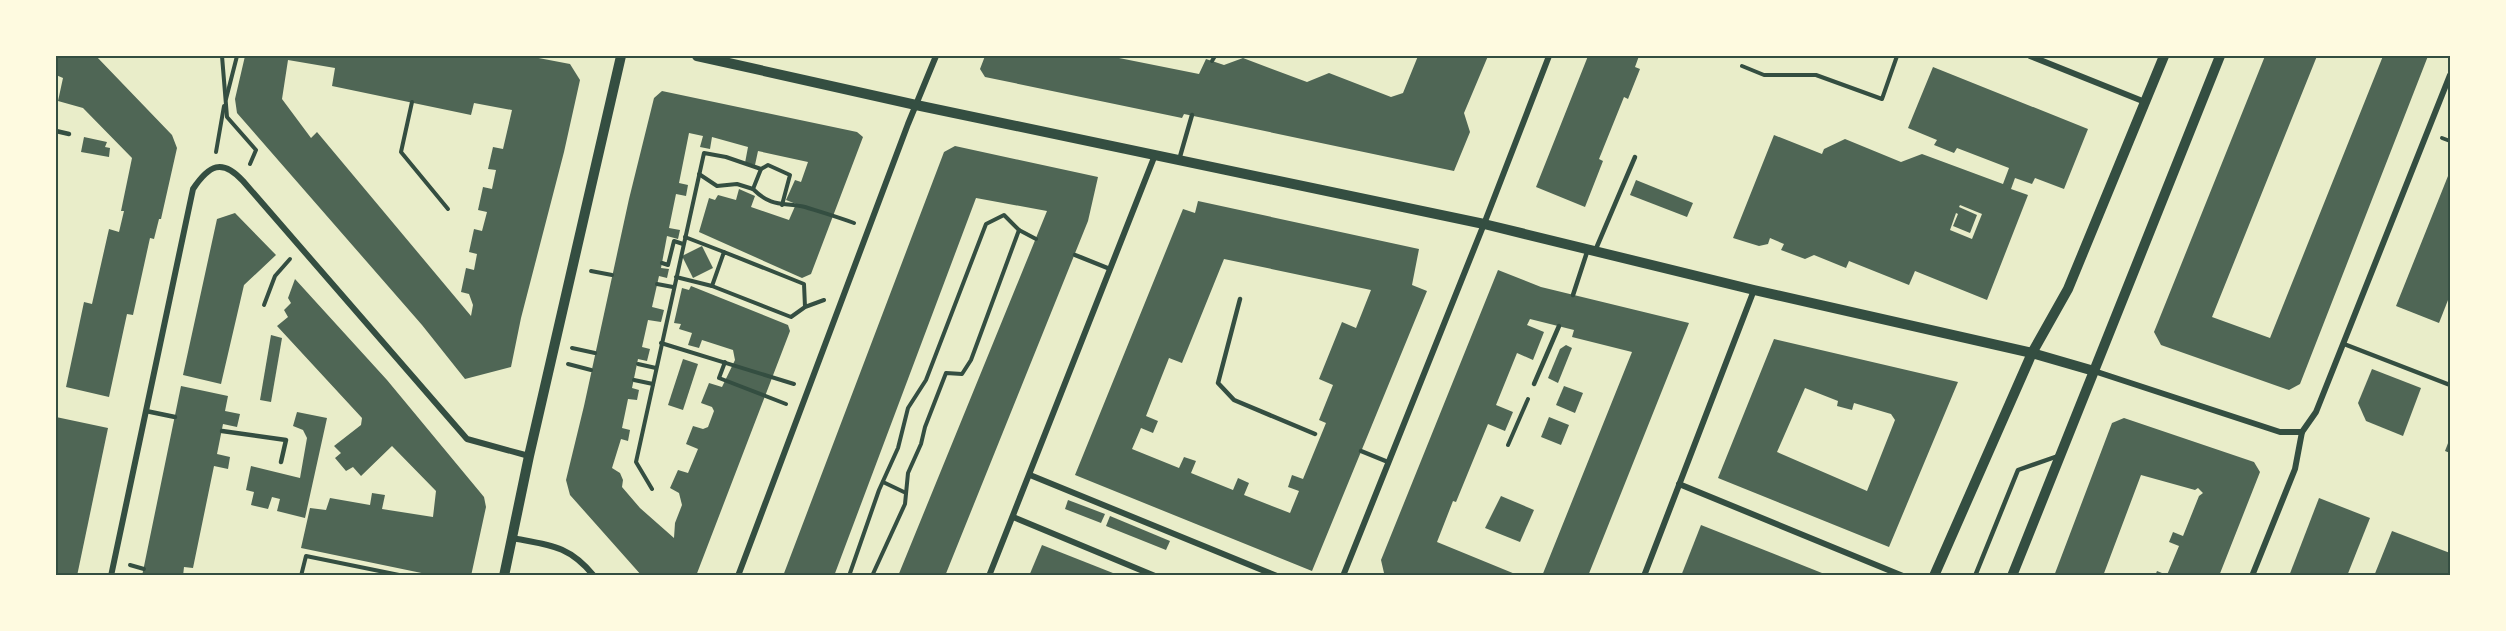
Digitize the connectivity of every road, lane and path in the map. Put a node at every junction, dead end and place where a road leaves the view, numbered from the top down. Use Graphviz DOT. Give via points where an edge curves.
graph roads {
  1 [pos="222,56"];
  2 [pos="237,56"];
  3 [pos="621,56"];
  4 [pos="697,56"];
  5 [pos="936,56"];
  6 [pos="1215,56"];
  7 [pos="1549,56"];
  8 [pos="1897,56"];
  9 [pos="2030,56"];
  10 [pos="2164,56"];
  11 [pos="2220,56"];
  12 [pos="1212,61"];
  13 [pos="1742,66"];
  14 [pos="2451,75"];
  15 [pos="2449,86"];
  16 [pos="412,102"];
  17 [pos="2145,102"];
  18 [pos="225,104"];
  19 [pos="916,105"];
  20 [pos="1192,115"];
  21 [pos="56,131"];
  22 [pos="69,134"];
  23 [pos="1155,155"];
  24 [pos="1635,157"];
  25 [pos="1179,160"];
  26 [pos="213,168"];
  27 [pos="760,169"];
  28 [pos="699,174"];
  29 [pos="243,181"];
  30 [pos="753,189"];
  31 [pos="782,206"];
  32 [pos="448,208"];
  33 [pos="836,216"];
  34 [pos="1484,224"];
  35 [pos="1019,230"];
  36 [pos="685,237"];
  37 [pos="1036,239"];
  38 [pos="683,244"];
  39 [pos="302,249"];
  40 [pos="1592,250"];
  41 [pos="724,252"];
  42 [pos="1075,255"];
  43 [pos="662,263"];
  44 [pos="1110,269"];
  45 [pos="676,277"];
  46 [pos="657,284"];
  47 [pos="712,286"];
  48 [pos="674,287"];
  49 [pos="1754,291"];
  50 [pos="845,293"];
  51 [pos="1573,295"];
  52 [pos="1240,299"];
  53 [pos="264,305"];
  54 [pos="805,307"];
  55 [pos="1558,326"];
  56 [pos="661,343"];
  57 [pos="2344,344"];
  58 [pos="2032,353"];
  59 [pos="725,362"];
  60 [pos="638,364"];
  61 [pos="656,368"];
  62 [pos="2094,371"];
  63 [pos="775,378"];
  64 [pos="634,380"];
  65 [pos="653,384"];
  66 [pos="1534,384"];
  67 [pos="2451,385"];
  68 [pos="768,398"];
  69 [pos="146,411"];
  70 [pos="175,417"];
  71 [pos="222,431"];
  72 [pos="2302,432"];
  73 [pos="1315,434"];
  74 [pos="1509,445"];
  75 [pos="1361,451"];
  76 [pos="2061,455"];
  77 [pos="529,456"];
  78 [pos="280,462"];
  79 [pos="1388,462"];
  80 [pos="1030,475"];
  81 [pos="883,482"];
  82 [pos="1679,484"];
  83 [pos="651,489"];
  84 [pos="906,493"];
  85 [pos="1013,517"];
  86 [pos="512,538"];
  87 [pos="111,576"];
  88 [pos="302,576"];
  89 [pos="404,576"];
  90 [pos="504,576"];
  91 [pos="594,576"];
  92 [pos="738,576"];
  93 [pos="849,576"];
  94 [pos="872,576"];
  95 [pos="989,576"];
  96 [pos="1155,576"];
  97 [pos="1277,576"];
  98 [pos="1342,576"];
  99 [pos="1644,576"];
  100 [pos="1903,576"];
  101 [pos="1934,576"];
  102 [pos="1975,576"];
  103 [pos="2012,576"];
  104 [pos="2252,576"];
  1 -- 18 [label="path"];
  2 -- 18 [label="path"];
  3 -- 77 [label="street"];
  4 -- 19 [label="street"];
  5 -- 19 [label="street"];
  6 -- 12 [label="path"];
  7 -- 34 [label="street"];
  8 -- 13 [label="path" via="1882,99 1816,75 1764,75"];
  9 -- 17 [label="street"];
  10 -- 17 [label="street"];
  11 -- 62 [label="street"];
  14 -- 15 [label="street"];
  15 -- 57 [label="street"];
  16 -- 32 [label="path" via="401,152"];
  17 -- 58 [label="street" via="2068,289"];
  18 -- 26 [label="path"];
  18 -- 29 [label="path" via="227,117 256,150"];
  19 -- 23 [label="street"];
  19 -- 50 [label="street"];
  20 -- 25 [label="lane"];
  21 -- 22 [label="lane"];
  23 -- 25 [label="street"];
  23 -- 44 [label="street"];
  24 -- 40 [label="lane"];
  25 -- 34 [label="street"];
  26 -- 29 [label="street" via="223,166"];
  26 -- 69 [label="street" via="203,174 193,189"];
  27 -- 28 [label="path" via="704,153"];
  27 -- 30 [label="path"];
  27 -- 31 [label="path" via="768,165 790,175"];
  28 -- 30 [label="path" via="717,186 737,184"];
  28 -- 36 [label="path"];
  29 -- 39 [label="street"];
  30 -- 31 [label="path"];
  31 -- 33 [label="path" via="801,206"];
  34 -- 40 [label="street"];
  34 -- 79 [label="street"];
  35 -- 37 [label="path"];
  35 -- 81 [label="path" via="1005,215 986,224 926,380 908,408 898,448"];
  35 -- 84 [label="path" via="971,360 962,374 946,373 908,473"];
  36 -- 38 [label="path"];
  36 -- 41 [label="path"];
  38 -- 43 [label="path" via="674,241 668,265"];
  38 -- 45 [label="path"];
  39 -- 53 [label="path" via="275,276"];
  39 -- 77 [label="street" via="467,439"];
  40 -- 49 [label="street"];
  40 -- 51 [label="lane"];
  41 -- 47 [label="path"];
  41 -- 54 [label="path" via="804,284"];
  42 -- 44 [label="lane"];
  44 -- 80 [label="street"];
  45 -- 47 [label="path"];
  45 -- 48 [label="path"];
  46 -- 48 [label="path"];
  47 -- 54 [label="path" via="791,317"];
  48 -- 56 [label="path"];
  49 -- 58 [label="street"];
  49 -- 82 [label="street"];
  50 -- 54 [label="path"];
  50 -- 92 [label="street"];
  52 -- 73 [label="lane" via="1218,383 1234,400"];
  55 -- 66 [label="lane"];
  56 -- 59 [label="path"];
  56 -- 61 [label="path"];
  57 -- 67 [label="lane"];
  57 -- 72 [label="street" via="2316,412"];
  58 -- 62 [label="street"];
  58 -- 101 [label="street"];
  59 -- 63 [label="path"];
  59 -- 68 [label="path" via="718,378"];
  60 -- 61 [label="path"];
  61 -- 65 [label="path"];
  62 -- 72 [label="street" via="2280,432"];
  62 -- 76 [label="street"];
  64 -- 65 [label="path"];
  65 -- 83 [label="path" via="636,462"];
  66 -- 74 [label="path"];
  69 -- 70 [label="lane"];
  69 -- 87 [label="street"];
  71 -- 78 [label="lane" via="286,440"];
  72 -- 104 [label="street" via="2295,469"];
  75 -- 79 [label="lane"];
  76 -- 102 [label="lane" via="2018,470"];
  76 -- 103 [label="street"];
  77 -- 86 [label="street"];
  79 -- 98 [label="street"];
  80 -- 85 [label="street"];
  80 -- 97 [label="street"];
  81 -- 84 [label="path"];
  81 -- 93 [label="path"];
  82 -- 99 [label="street"];
  82 -- 100 [label="street"];
  84 -- 94 [label="path" via="905,504"];
  85 -- 95 [label="street"];
  85 -- 96 [label="street"];
  86 -- 90 [label="street"];
  86 -- 91 [label="street" via="565,550 580,559"];
  88 -- 89 [label="path" via="306,556"];
}
